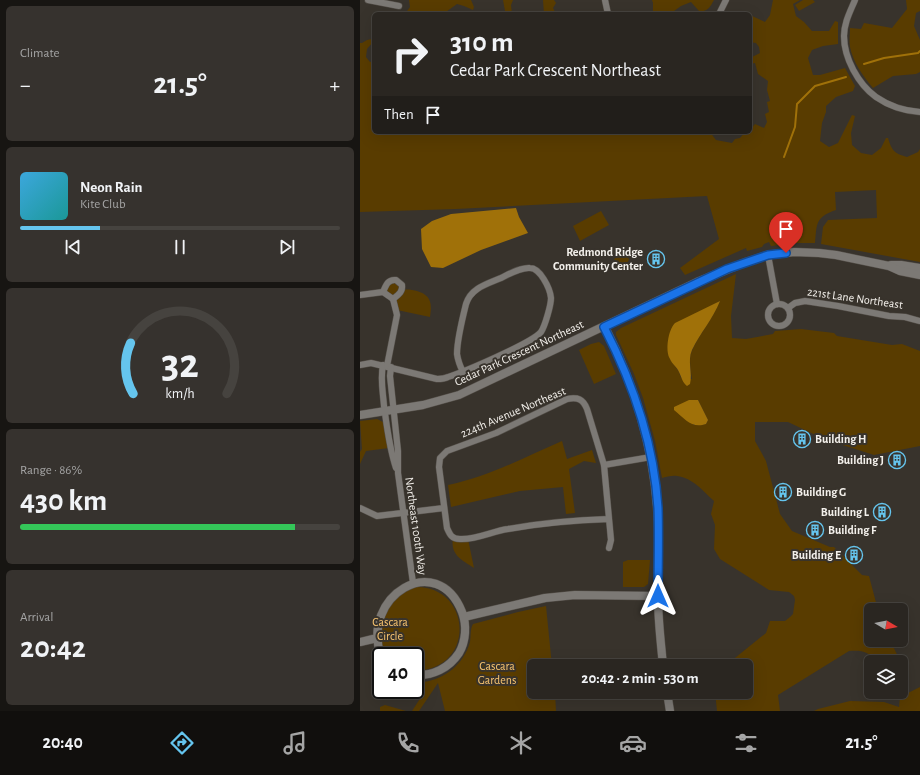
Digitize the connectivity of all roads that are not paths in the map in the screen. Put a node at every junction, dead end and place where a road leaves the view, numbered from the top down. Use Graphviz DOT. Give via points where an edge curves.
graph roads {
  1 [pos="368,0"];
  2 [pos="605,0"];
  3 [pos="726,0"];
  4 [pos="855,0"];
  5 [pos="399,6"];
  6 [pos="608,12"];
  7 [pos="720,12"];
  8 [pos="920,112"];
  9 [pos="768,255"];
  10 [pos="889,266"];
  11 [pos="920,268"];
  12 [pos="920,275"];
  13 [pos="383,292"];
  14 [pos="360,295"];
  15 [pos="393,299"];
  16 [pos="777,304"];
  17 [pos="788,308"];
  18 [pos="920,321"];
  19 [pos="604,327"];
  20 [pos="360,365"];
  21 [pos="387,366"];
  22 [pos="463,372"];
  23 [pos="394,410"];
  24 [pos="385,412"];
  25 [pos="360,415"];
  26 [pos="651,457"];
  27 [pos="604,465"];
  28 [pos="398,473"];
  29 [pos="360,508"];
  30 [pos="444,508"];
  31 [pos="403,514"];
  32 [pos="609,519"];
  33 [pos="609,548"];
  34 [pos="413,583"];
  35 [pos="658,596"];
  36 [pos="464,617"];
  37 [pos="373,639"];
  38 [pos="360,642"];
  39 [pos="377,647"];
  40 [pos="662,659"];
  41 [pos="424,674"];
  42 [pos="668,699"];
  43 [pos="670,711"];
  1 -- 5 [label="street"];
  2 -- 6 [label="street"];
  3 -- 7 [label="street"];
  4 -- 8 [label="street" via="844,35 847,55 853,70 876,97 896,107"];
  9 -- 10 [label="street, Cedar Park Crescent Northeast" via="819,253"];
  9 -- 16 [label="street"];
  9 -- 19 [label="street, Cedar Park Crescent Northeast" via="727,269"];
  10 -- 11 [label="street, Cedar Park Crescent Northeast"];
  10 -- 12 [label="street, Cedar Park Crescent Northeast"];
  13 -- 14 [label="street"];
  13 -- 15 [label="street"];
  13 -- 15 [label="street" via="387,283 396,280 402,285 402,289"];
  15 -- 21 [label="street, Northeast 100th Way" via="397,315"];
  16 -- 17 [label="street"];
  16 -- 17 [label="street" via="771,307 768,314 769,321 774,326 781,327 788,323"];
  17 -- 18 [label="street, 221st Lane Northeast" via="795,303 805,302"];
  19 -- 23 [label="street, Cedar Park Crescent Northeast" via="459,395"];
  19 -- 26 [label="street" via="639,408"];
  20 -- 21 [label="street" via="371,363"];
  21 -- 22 [label="street" via="436,379"];
  21 -- 23 [label="street, Northeast 100th Way"];
  21 -- 24 [label="street, Northeast 100th Way" via="381,380"];
  22 -- 22 [label="street" via="540,333 551,298 541,274 535,269 522,269 481,286 471,294 465,306 458,349 458,359"];
  23 -- 24 [label="street, Cedar Park Crescent Northeast"];
  23 -- 28 [label="street, Northeast 100th Way"];
  24 -- 25 [label="street, Cedar Park Crescent Northeast"];
  24 -- 28 [label="street, Northeast 100th Way" via="391,453"];
  26 -- 27 [label="street"];
  26 -- 35 [label="street" via="658,507"];
  27 -- 30 [label="street, 224th Avenue Northeast" via="587,409 582,401 575,397 496,433 447,450 440,458 439,467"];
  27 -- 32 [label="street"];
  28 -- 31 [label="street, Northeast 100th Way"];
  29 -- 31 [label="street" via="377,516"];
  30 -- 31 [label="street"];
  30 -- 32 [label="street" via="449,534 453,538 462,539 539,523"];
  31 -- 34 [label="street, Northeast 100th Way"];
  32 -- 33 [label="street"];
  34 -- 36 [label="street" via="432,584 448,593 460,607"];
  34 -- 37 [label="street" via="396,588 382,600 372,624"];
  35 -- 36 [label="street" via="575,595 545,598"];
  35 -- 40 [label="street"];
  36 -- 41 [label="street" via="463,644 453,660 436,672"];
  37 -- 38 [label="street"];
  37 -- 39 [label="street"];
  42 -- 43 [label="street"];
}
